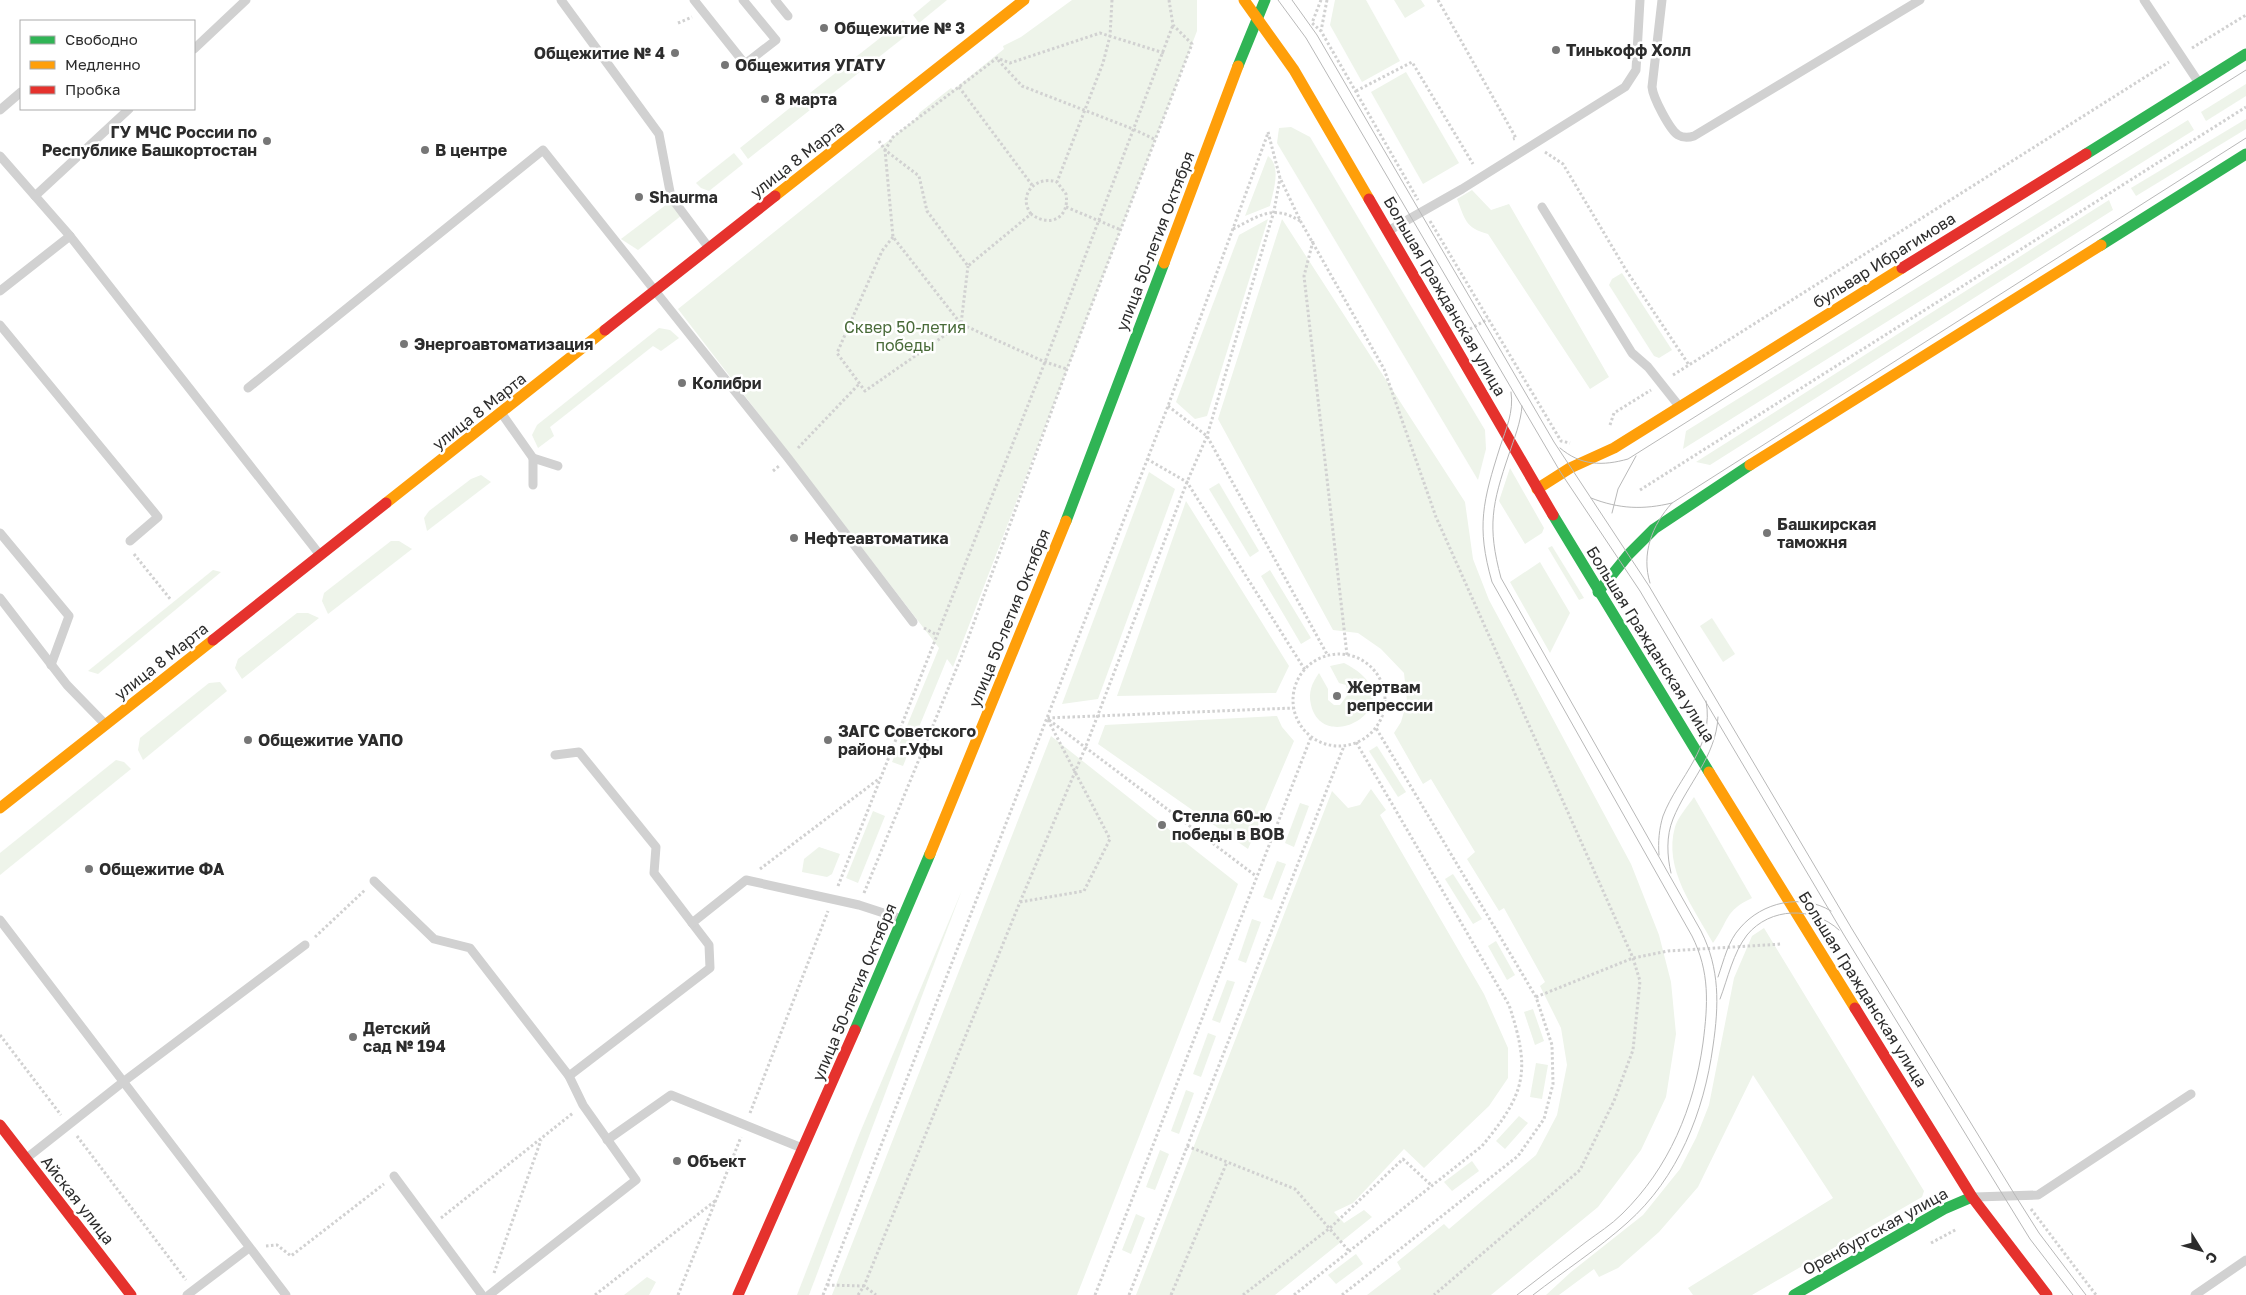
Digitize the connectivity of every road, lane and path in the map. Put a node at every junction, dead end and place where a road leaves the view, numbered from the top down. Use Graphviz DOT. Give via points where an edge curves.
graph roads {
  1 [pos="246,0"];
  2 [pos="561,0"];
  3 [pos="694,0"];
  4 [pos="743,0"];
  5 [pos="775,0"];
  6 [pos="1024,0"];
  7 [pos="1112,0"];
  8 [pos="1169,0"];
  9 [pos="1244,0"];
  10 [pos="1265,0"];
  11 [pos="1321,0"];
  12 [pos="1327,0"];
  13 [pos="1438,0"];
  14 [pos="1640,0"];
  15 [pos="1662,0"];
  16 [pos="1920,0"];
  17 [pos="2144,0"];
  18 [pos="2246,15"];
  19 [pos="788,16"];
  20 [pos="1257,19"];
  21 [pos="1173,25"];
  22 [pos="1321,30"];
  23 [pos="1110,36"];
  24 [pos="195,48"];
  25 [pos="1164,53"];
  26 [pos="2246,54"];
  27 [pos="2180,55"];
  28 [pos="997,58"];
  29 [pos="2199,83"];
  30 [pos="959,87"];
  31 [pos="1356,91"];
  32 [pos="20,93"];
  33 [pos="2246,107"];
  34 [pos="0,110"];
  35 [pos="128,110"];
  36 [pos="1084,110"];
  37 [pos="867,124"];
  38 [pos="1133,129"];
  39 [pos="1516,138"];
  40 [pos="1156,140"];
  41 [pos="1509,142"];
  42 [pos="1534,144"];
  43 [pos="885,150"];
  44 [pos="2246,154"];
  45 [pos="0,156"];
  46 [pos="1480,160"];
  47 [pos="1473,164"];
  48 [pos="1465,169"];
  49 [pos="1280,178"];
  50 [pos="1057,182"];
  51 [pos="1032,186"];
  52 [pos="1425,194"];
  53 [pos="35,196"];
  54 [pos="1417,198"];
  55 [pos="1066,207"];
  56 [pos="1542,207"];
  57 [pos="1424,210"];
  58 [pos="1274,211"];
  59 [pos="1031,214"];
  60 [pos="1099,221"];
  61 [pos="1301,222"];
  62 [pos="1232,229"];
  63 [pos="1121,230"];
  64 [pos="1388,231"];
  65 [pos="70,236"];
  66 [pos="893,237"];
  67 [pos="1313,241"];
  68 [pos="710,249"];
  69 [pos="968,266"];
  70 [pos="0,291"];
  71 [pos="656,291"];
  72 [pos="1488,319"];
  73 [pos="1466,323"];
  74 [pos="961,324"];
  75 [pos="0,325"];
  76 [pos="1045,362"];
  77 [pos="1689,365"];
  78 [pos="1067,369"];
  79 [pos="860,383"];
  80 [pos="1661,383"];
  81 [pos="248,388"];
  82 [pos="1168,406"];
  83 [pos="1680,407"];
  84 [pos="502,414"];
  85 [pos="1608,429"];
  86 [pos="1207,436"];
  87 [pos="1575,444"];
  88 [pos="533,458"];
  89 [pos="788,458"];
  90 [pos="1147,459"];
  91 [pos="558,466"];
  92 [pos="772,471"];
  93 [pos="1187,482"];
  94 [pos="533,485"];
  95 [pos="1537,489"];
  96 [pos="1640,490"];
  97 [pos="0,533"];
  98 [pos="130,541"];
  99 [pos="320,556"];
  100 [pos="1598,592"];
  101 [pos="0,598"];
  102 [pos="171,600"];
  103 [pos="913,622"];
  104 [pos="1347,655"];
  105 [pos="1328,656"];
  106 [pos="51,665"];
  107 [pos="1305,670"];
  108 [pos="1294,708"];
  109 [pos="1098,716"];
  110 [pos="1046,718"];
  111 [pos="106,725"];
  112 [pos="1376,728"];
  113 [pos="1311,737"];
  114 [pos="1356,742"];
  115 [pos="1086,746"];
  116 [pos="1344,746"];
  117 [pos="555,755"];
  118 [pos="1075,773"];
  119 [pos="881,778"];
  120 [pos="0,808"];
  121 [pos="1256,876"];
  122 [pos="746,880"];
  123 [pos="374,881"];
  124 [pos="833,900"];
  125 [pos="1020,902"];
  126 [pos="859,905"];
  127 [pos="0,920"];
  128 [pos="903,920"];
  129 [pos="692,923"];
  130 [pos="1782,944"];
  131 [pos="305,945"];
  132 [pos="1633,958"];
  133 [pos="1536,997"];
  134 [pos="0,1035"];
  135 [pos="569,1076"];
  136 [pos="122,1082"];
  137 [pos="2191,1094"];
  138 [pos="582,1105"];
  139 [pos="0,1124"];
  140 [pos="746,1124"];
  141 [pos="69,1126"];
  142 [pos="541,1139"];
  143 [pos="607,1140"];
  144 [pos="1187,1146"];
  145 [pos="804,1149"];
  146 [pos="26,1159"];
  147 [pos="1228,1162"];
  148 [pos="394,1176"];
  149 [pos="1432,1186"];
  150 [pos="786,1191"];
  151 [pos="1972,1197"];
  152 [pos="716,1200"];
  153 [pos="2026,1202"];
  154 [pos="433,1225"];
  155 [pos="1330,1228"];
  156 [pos="249,1248"];
  157 [pos="1349,1251"];
  158 [pos="2246,1260"];
  159 [pos="492,1277"];
  160 [pos="827,1285"];
  161 [pos="864,1286"];
  162 [pos="188,1294"];
  163 [pos="131,1295"];
  164 [pos="286,1295"];
  165 [pos="482,1295"];
  166 [pos="489,1295"];
  167 [pos="595,1295"];
  168 [pos="678,1295"];
  169 [pos="738,1295"];
  170 [pos="750,1295"];
  171 [pos="823,1295"];
  172 [pos="858,1295"];
  173 [pos="876,1295"];
  174 [pos="1095,1295"];
  175 [pos="1129,1295"];
  176 [pos="1172,1295"];
  177 [pos="1243,1295"];
  178 [pos="1294,1295"];
  179 [pos="1342,1295"];
  180 [pos="1434,1295"];
  181 [pos="1794,1295"];
  182 [pos="2047,1295"];
  183 [pos="2096,1295"];
  184 [pos="2195,1295"];
  1 -- 24 [label="lane"];
  2 -- 68 [label="lane" via="659,134 671,197"];
  3 -- 4 [label="lane" via="745,64 776,40"];
  5 -- 19 [label="lane"];
  6 -- 37 [label="main road, улица 8 Марта"];
  7 -- 23 [label="path"];
  8 -- 21 [label="path"];
  9 -- 20 [label="main road, Большая Гражданская улица"];
  10 -- 20 [label="main road, улица 50-летия Октября"];
  11 -- 22 [label="path" via="1312,23"];
  12 -- 22 [label="path"];
  13 -- 39 [label="path"];
  14 -- 42 [label="lane" via="1636,70 1625,87"];
  15 -- 16 [label="lane" via="1652,87 1654,97 1676,133 1684,138 1694,136"];
  17 -- 27 [label="lane"];
  18 -- 27 [label="path"];
  20 -- 64 [label="main road, Большая Гражданская улица" via="1294,70"];
  20 -- 128 [label="main road, улица 50-летия Октября" via="1070,512"];
  21 -- 25 [label="path"];
  21 -- 40 [label="path" via="1192,44"];
  22 -- 31 [label="path"];
  23 -- 25 [label="path"];
  23 -- 28 [label="path" via="1100,33 1010,63"];
  23 -- 36 [label="path" via="1104,63"];
  25 -- 38 [label="path"];
  26 -- 29 [label="main road, бульвар Ибрагимова"];
  27 -- 29 [label="lane"];
  27 -- 77 [label="path"];
  28 -- 30 [label="path"];
  28 -- 36 [label="path" via="1022,86"];
  29 -- 83 [label="main road, бульвар Ибрагимова"];
  30 -- 43 [label="path" via="892,137"];
  30 -- 51 [label="path"];
  31 -- 47 [label="path" via="1412,62"];
  31 -- 54 [label="path"];
  32 -- 34 [label="lane"];
  33 -- 96 [label="path"];
  35 -- 53 [label="lane"];
  36 -- 38 [label="path"];
  36 -- 50 [label="path"];
  37 -- 43 [label="path"];
  37 -- 68 [label="main road, улица 8 Марта"];
  38 -- 40 [label="path"];
  38 -- 60 [label="path"];
  39 -- 41 [label="path"];
  39 -- 42 [label="path"];
  40 -- 63 [label="path"];
  42 -- 57 [label="lane"];
  42 -- 77 [label="path" via="1563,164 1626,270"];
  43 -- 66 [label="path"];
  43 -- 69 [label="path" via="919,176 927,211"];
  44 -- 100 [label="main road" via="1718,485 1654,529"];
  45 -- 53 [label="lane"];
  46 -- 47 [label="path"];
  47 -- 48 [label="path"];
  49 -- 58 [label="path"];
  49 -- 61 [label="path"];
  49 -- 62 [label="path" via="1268,132"];
  50 -- 51 [label="path" via="1041,180"];
  50 -- 55 [label="path" via="1066,194"];
  51 -- 59 [label="path" via="1025,202"];
  52 -- 54 [label="path"];
  53 -- 65 [label="lane"];
  54 -- 57 [label="path"];
  55 -- 59 [label="path" via="1050,221"];
  55 -- 60 [label="path"];
  56 -- 80 [label="lane" via="1632,353"];
  57 -- 64 [label="lane"];
  57 -- 72 [label="path"];
  58 -- 61 [label="path" via="1287,213"];
  58 -- 62 [label="path"];
  58 -- 86 [label="path"];
  59 -- 69 [label="path"];
  60 -- 63 [label="path"];
  60 -- 76 [label="path"];
  61 -- 67 [label="path"];
  62 -- 82 [label="path"];
  63 -- 78 [label="path"];
  64 -- 95 [label="main road, Большая Гражданская улица"];
  65 -- 70 [label="lane"];
  65 -- 99 [label="lane"];
  66 -- 74 [label="path"];
  66 -- 79 [label="path" via="882,252 837,353"];
  67 -- 104 [label="path" via="1304,276"];
  67 -- 132 [label="path" via="1384,369 1436,517"];
  68 -- 71 [label="main road, улица 8 Марта"];
  69 -- 74 [label="path"];
  71 -- 81 [label="lane" via="543,150"];
  71 -- 84 [label="main road, улица 8 Марта"];
  71 -- 89 [label="lane"];
  72 -- 73 [label="path" via="1470,330"];
  72 -- 87 [label="path" via="1561,441"];
  74 -- 76 [label="path"];
  74 -- 79 [label="path" via="866,391"];
  75 -- 98 [label="lane" via="158,517"];
  76 -- 78 [label="path"];
  76 -- 119 [label="path"];
  77 -- 80 [label="path"];
  78 -- 126 [label="path" via="962,654"];
  79 -- 89 [label="path"];
  80 -- 83 [label="lane"];
  80 -- 85 [label="path" via="1614,413"];
  82 -- 86 [label="path"];
  82 -- 90 [label="path"];
  83 -- 95 [label="main road, бульвар Ибрагимова" via="1614,448 1570,468"];
  84 -- 88 [label="lane"];
  84 -- 99 [label="main road, улица 8 Марта"];
  86 -- 93 [label="path"];
  86 -- 105 [label="path"];
  88 -- 91 [label="lane"];
  88 -- 94 [label="lane"];
  89 -- 92 [label="path"];
  89 -- 103 [label="lane"];
  90 -- 93 [label="path"];
  90 -- 110 [label="path"];
  93 -- 107 [label="path"];
  93 -- 109 [label="path"];
  95 -- 100 [label="main road, Большая Гражданская улица"];
  97 -- 106 [label="lane" via="69,616"];
  98 -- 102 [label="path" via="128,546"];
  99 -- 111 [label="main road, улица 8 Марта"];
  100 -- 151 [label="main road, Большая Гражданская улица"];
  101 -- 106 [label="lane"];
  104 -- 105 [label="path"];
  104 -- 112 [label="path" via="1362,660 1374,670 1384,689 1385,705"];
  105 -- 107 [label="path"];
  106 -- 111 [label="lane"];
  107 -- 108 [label="path" via="1294,692"];
  108 -- 109 [label="path"];
  108 -- 113 [label="path" via="1300,726"];
  109 -- 110 [label="path"];
  109 -- 115 [label="path"];
  110 -- 115 [label="path"];
  110 -- 118 [label="path"];
  110 -- 160 [label="path"];
  111 -- 120 [label="main road, улица 8 Марта"];
  112 -- 114 [label="path"];
  112 -- 133 [label="path"];
  113 -- 116 [label="path" via="1328,745"];
  113 -- 121 [label="path"];
  114 -- 116 [label="path"];
  114 -- 149 [label="path" via="1509,1005 1521,1040 1523,1068 1518,1091 1505,1118 1482,1146"];
  115 -- 118 [label="path"];
  115 -- 121 [label="path"];
  116 -- 144 [label="path"];
  117 -- 129 [label="lane" via="579,752 656,847 654,873"];
  118 -- 125 [label="path"];
  118 -- 125 [label="path" via="1110,839 1084,891"];
  119 -- 122 [label="path"];
  119 -- 124 [label="path"];
  121 -- 174 [label="path"];
  122 -- 124 [label="lane"];
  122 -- 129 [label="lane"];
  123 -- 131 [label="path"];
  123 -- 135 [label="lane" via="434,939 470,948"];
  124 -- 126 [label="lane"];
  124 -- 140 [label="path"];
  125 -- 161 [label="path"];
  126 -- 128 [label="lane"];
  127 -- 136 [label="lane"];
  128 -- 145 [label="main road, улица 50-летия Октября"];
  129 -- 135 [label="lane" via="709,945 710,968"];
  130 -- 132 [label="path" via="1668,951"];
  131 -- 136 [label="lane"];
  132 -- 133 [label="path"];
  132 -- 180 [label="path" via="1640,981 1633,1050 1614,1100 1580,1170"];
  133 -- 179 [label="path" via="1552,1045 1552,1084 1544,1119 1518,1156"];
  134 -- 141 [label="path"];
  135 -- 138 [label="lane"];
  136 -- 141 [label="lane"];
  136 -- 156 [label="lane"];
  137 -- 151 [label="lane" via="2038,1195"];
  138 -- 142 [label="path"];
  138 -- 143 [label="lane"];
  139 -- 146 [label="main road, Айская улица"];
  140 -- 143 [label="lane" via="671,1095"];
  140 -- 145 [label="lane"];
  140 -- 152 [label="path"];
  141 -- 146 [label="lane"];
  141 -- 162 [label="path" via="186,1279"];
  142 -- 154 [label="path"];
  142 -- 159 [label="path"];
  143 -- 166 [label="lane" via="636,1180"];
  144 -- 147 [label="path"];
  144 -- 175 [label="path"];
  145 -- 150 [label="main road, улица 50-летия Октября"];
  146 -- 163 [label="main road, Айская улица"];
  147 -- 155 [label="path" via="1295,1189"];
  147 -- 176 [label="path"];
  148 -- 154 [label="lane"];
  148 -- 156 [label="path" via="292,1256 277,1245"];
  149 -- 155 [label="path" via="1403,1159"];
  149 -- 157 [label="path"];
  150 -- 169 [label="main road, улица 50-летия Октября"];
  150 -- 170 [label="main road"];
  151 -- 181 [label="main road, Оренбургская улица" via="1944,1209"];
  151 -- 182 [label="main road, Большая Гражданская улица"];
  152 -- 167 [label="path"];
  152 -- 168 [label="path"];
  153 -- 183 [label="path"];
  154 -- 165 [label="lane"];
  155 -- 157 [label="path"];
  155 -- 177 [label="path"];
  156 -- 162 [label="lane"];
  156 -- 164 [label="lane"];
  157 -- 178 [label="path"];
  158 -- 184 [label="lane"];
  160 -- 161 [label="path"];
  160 -- 171 [label="path"];
  161 -- 172 [label="path"];
  161 -- 173 [label="path"];
}
